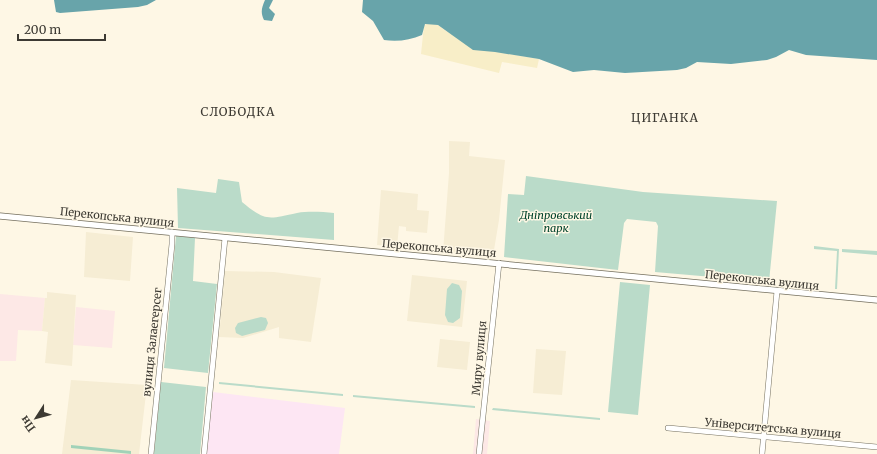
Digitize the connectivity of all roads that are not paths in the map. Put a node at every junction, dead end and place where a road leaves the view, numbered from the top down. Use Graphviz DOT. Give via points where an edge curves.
graph roads {
  1 [pos="0,216"];
  2 [pos="172,232"];
  3 [pos="225,238"];
  4 [pos="499,263"];
  5 [pos="777,290"];
  6 [pos="877,300"];
  7 [pos="668,428"];
  8 [pos="763,438"];
  9 [pos="877,447"];
  10 [pos="151,454"];
  11 [pos="204,454"];
  12 [pos="479,454"];
  13 [pos="762,454"];
  1 -- 2 [label="main road, Перекопська вулиця"];
  2 -- 3 [label="main road, Перекопська вулиця"];
  2 -- 10 [label="street, вулиця Залаегерсег"];
  3 -- 4 [label="main road, Перекопська вулиця"];
  3 -- 11 [label="street"];
  4 -- 5 [label="main road, Перекопська вулиця"];
  4 -- 12 [label="street, Миру вулиця"];
  5 -- 6 [label="main road, Перекопська вулиця"];
  5 -- 8 [label="street"];
  7 -- 8 [label="street, Університетська вулиця"];
  8 -- 9 [label="street, Університетська вулиця"];
  8 -- 13 [label="street"];
}
